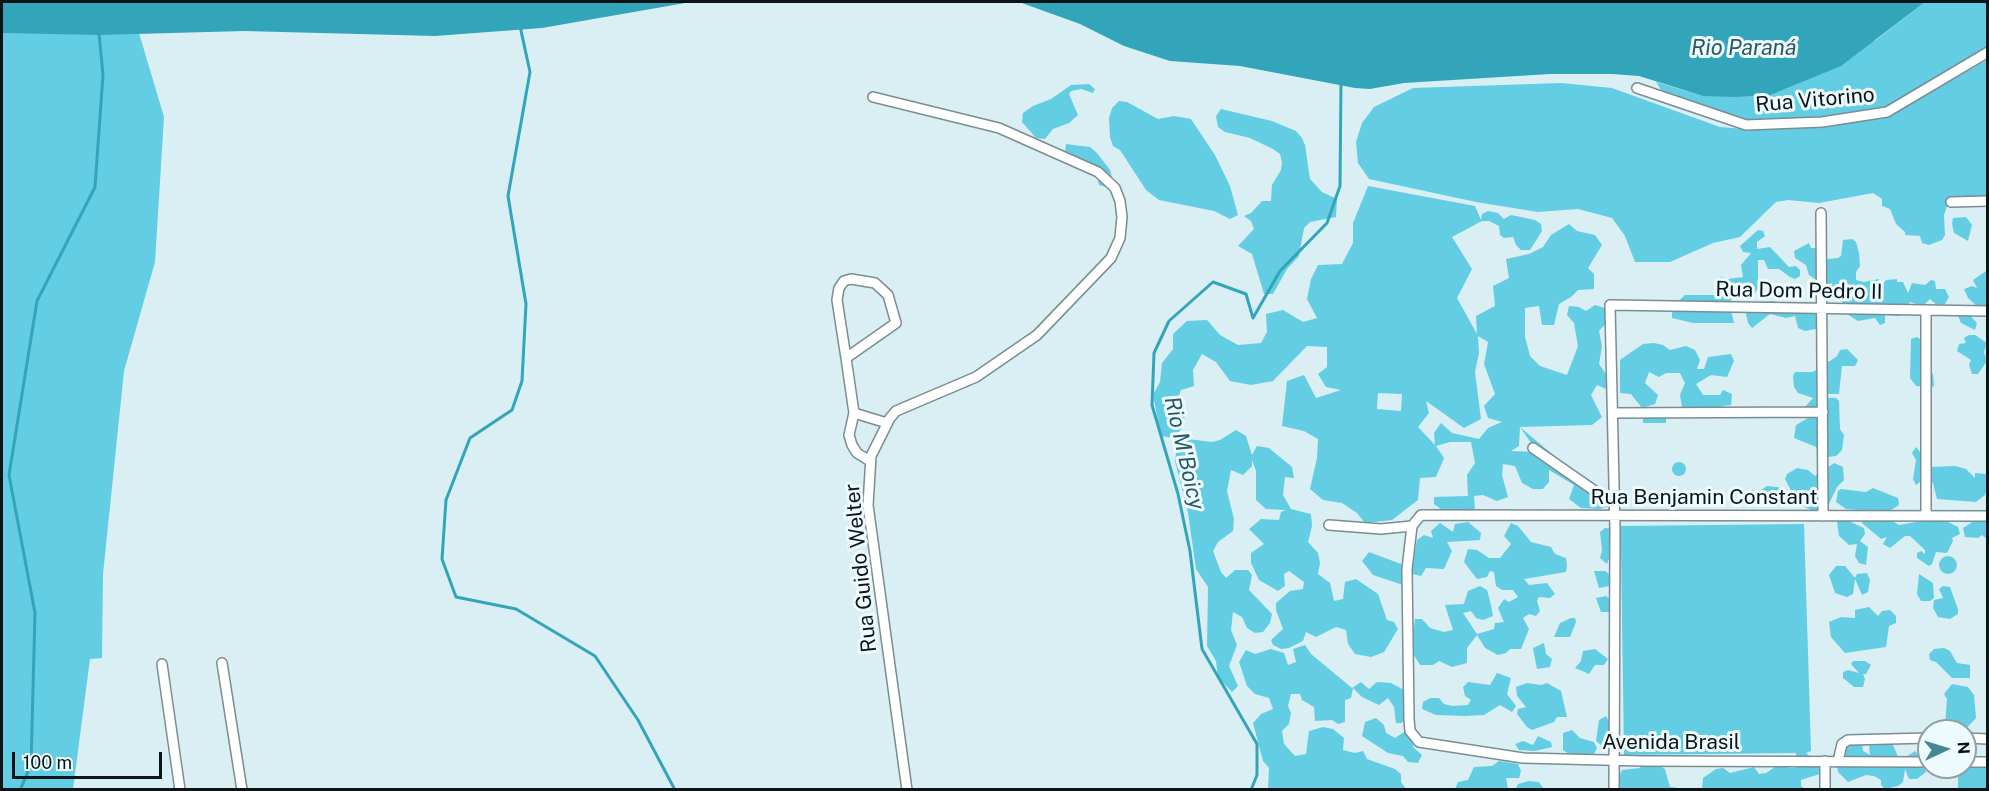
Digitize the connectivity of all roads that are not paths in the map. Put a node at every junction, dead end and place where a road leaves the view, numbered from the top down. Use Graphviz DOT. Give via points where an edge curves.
graph roads {
  1 [pos="1988,52"];
  2 [pos="1637,88"];
  3 [pos="873,97"];
  4 [pos="1988,201"];
  5 [pos="1951,202"];
  6 [pos="1821,213"];
  7 [pos="1822,310"];
  8 [pos="1988,310"];
  9 [pos="1926,311"];
  10 [pos="846,358"];
  11 [pos="854,412"];
  12 [pos="1823,412"];
  13 [pos="1614,413"];
  14 [pos="887,423"];
  15 [pos="1533,448"];
  16 [pos="870,461"];
  17 [pos="1615,505"];
  18 [pos="1615,516"];
  19 [pos="1823,516"];
  20 [pos="1926,516"];
  21 [pos="1988,516"];
  22 [pos="1329,525"];
  23 [pos="1412,526"];
  24 [pos="222,663"];
  25 [pos="162,664"];
  26 [pos="1917,738"];
  27 [pos="1614,761"];
  28 [pos="1825,761"];
  29 [pos="1838,761"];
  30 [pos="1917,762"];
  31 [pos="180,789"];
  32 [pos="242,789"];
  33 [pos="907,789"];
  34 [pos="1614,789"];
  35 [pos="1825,789"];
  1 -- 2 [label="street, Rua Vitorino" via="1887,112 1822,122 1746,125"];
  3 -- 14 [label="street, Rua Guido Welter" via="999,128 1098,172 1115,188 1122,218 1120,238 1111,258 1037,335 976,377 896,411"];
  4 -- 5 [label="street"];
  6 -- 7 [label="street"];
  7 -- 9 [label="street, Rua Dom Pedro II"];
  7 -- 12 [label="street"];
  7 -- 13 [label="street, Rua Dom Pedro II" via="1610,305"];
  8 -- 9 [label="street, Rua Dom Pedro II"];
  9 -- 20 [label="street"];
  10 -- 10 [label="street" via="837,300 839,288 851,279 875,283 888,295 896,323"];
  10 -- 11 [label="street"];
  11 -- 14 [label="street"];
  11 -- 16 [label="street" via="849,435 852,445"];
  12 -- 13 [label="street"];
  12 -- 19 [label="street"];
  13 -- 17 [label="street"];
  14 -- 16 [label="street, Rua Guido Welter"];
  15 -- 17 [label="street"];
  16 -- 33 [label="street, Rua Guido Welter" via="868,505"];
  17 -- 18 [label="street"];
  18 -- 19 [label="street, Rua Benjamin Constant"];
  18 -- 23 [label="street, Rua Benjamin Constant" via="1421,515"];
  18 -- 27 [label="street"];
  19 -- 20 [label="street, Rua Benjamin Constant"];
  20 -- 21 [label="street, Rua Benjamin Constant"];
  22 -- 23 [label="street" via="1381,529"];
  23 -- 27 [label="street, Avenida Brasil" via="1407,569 1409,719 1415,740 1523,758"];
  24 -- 32 [label="street"];
  25 -- 31 [label="street"];
  26 -- 29 [label="street" via="1848,740 1842,744"];
  27 -- 28 [label="street, Avenida Brasil"];
  27 -- 34 [label="street"];
  28 -- 29 [label="street, Avenida Brasil"];
  28 -- 35 [label="street"];
  29 -- 30 [label="street, Avenida Brasil"];
}
